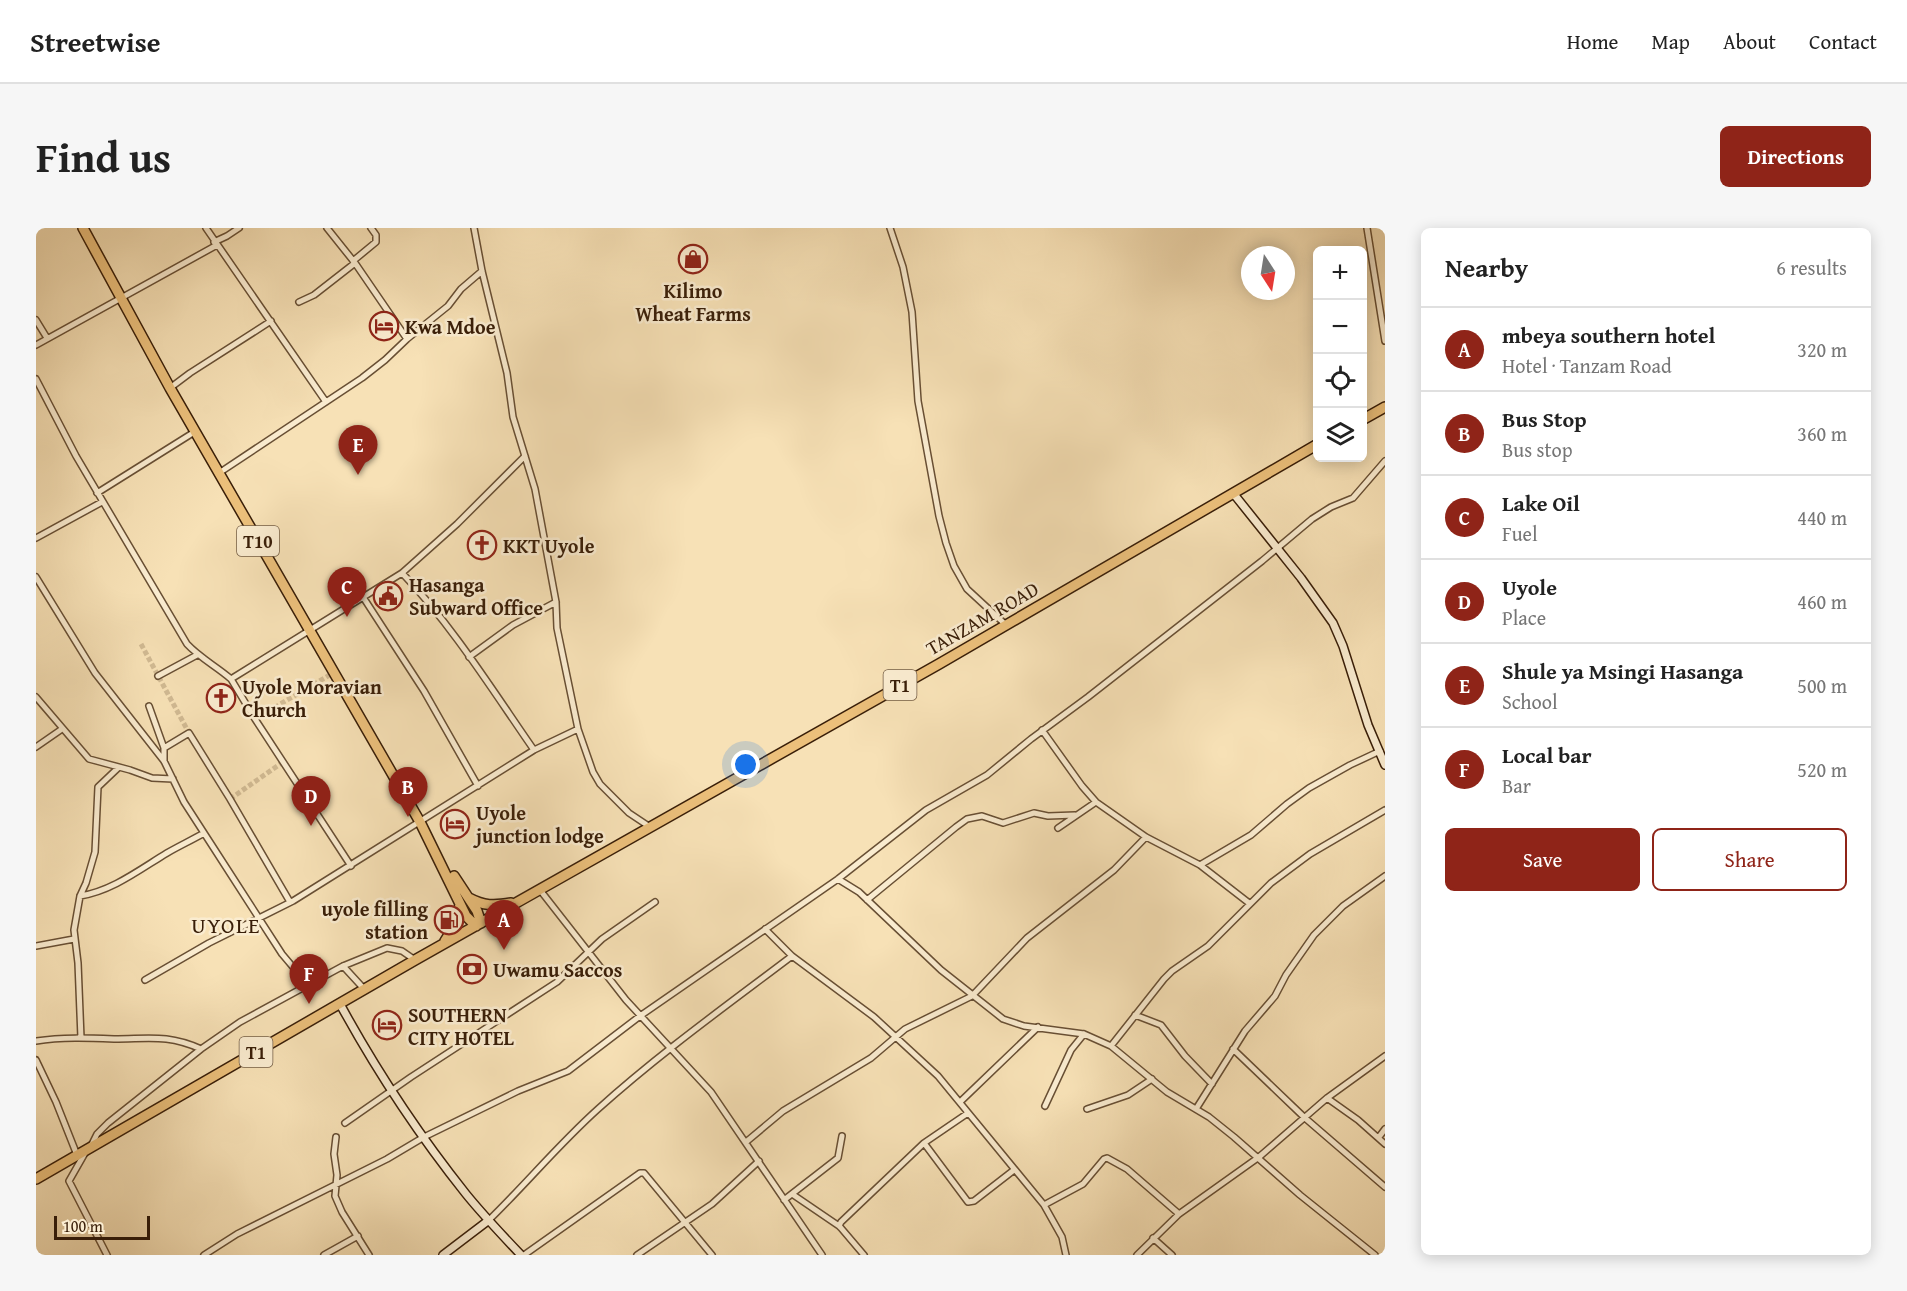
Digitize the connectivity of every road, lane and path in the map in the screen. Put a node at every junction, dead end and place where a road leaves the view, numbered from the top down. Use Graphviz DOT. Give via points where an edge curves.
graph roads {
  1 [pos="83,228"];
  2 [pos="206,228"];
  3 [pos="239,228"];
  4 [pos="327,228"];
  5 [pos="371,228"];
  6 [pos="474,228"];
  7 [pos="890,228"];
  8 [pos="1367,228"];
  9 [pos="216,243"];
  10 [pos="354,262"];
  11 [pos="482,271"];
  12 [pos="122,298"];
  13 [pos="299,302"];
  14 [pos="36,320"];
  15 [pos="271,321"];
  16 [pos="48,338"];
  17 [pos="407,339"];
  18 [pos="1385,341"];
  19 [pos="36,345"];
  20 [pos="36,379"];
  21 [pos="170,388"];
  22 [pos="326,402"];
  23 [pos="1385,407"];
  24 [pos="1367,417"];
  25 [pos="196,431"];
  26 [pos="1313,446"];
  27 [pos="525,456"];
  28 [pos="1385,461"];
  29 [pos="219,473"];
  30 [pos="97,493"];
  31 [pos="1233,493"];
  32 [pos="102,502"];
  33 [pos="36,538"];
  34 [pos="1277,549"];
  35 [pos="402,573"];
  36 [pos="36,577"];
  37 [pos="363,597"];
  38 [pos="556,602"];
  39 [pos="1006,625"];
  40 [pos="310,631"];
  41 [pos="197,655"];
  42 [pos="469,657"];
  43 [pos="158,676"];
  44 [pos="231,679"];
  45 [pos="36,697"];
  46 [pos="149,706"];
  47 [pos="62,729"];
  48 [pos="578,729"];
  49 [pos="1042,729"];
  50 [pos="36,747"];
  51 [pos="164,748"];
  52 [pos="534,750"];
  53 [pos="1380,751"];
  54 [pos="164,761"];
  55 [pos="1385,765"];
  56 [pos="118,768"];
  57 [pos="173,779"];
  58 [pos="478,786"];
  59 [pos="1096,802"];
  60 [pos="1385,810"];
  61 [pos="1075,815"];
  62 [pos="420,822"];
  63 [pos="651,827"];
  64 [pos="1058,828"];
  65 [pos="204,833"];
  66 [pos="1146,837"];
  67 [pos="351,866"];
  68 [pos="1200,866"];
  69 [pos="1385,876"];
  70 [pos="838,879"];
  71 [pos="540,890"];
  72 [pos="80,896"];
  73 [pos="463,898"];
  74 [pos="867,900"];
  75 [pos="290,902"];
  76 [pos="517,902"];
  77 [pos="655,902"];
  78 [pos="1249,903"];
  79 [pos="259,918"];
  80 [pos="479,925"];
  81 [pos="765,929"];
  82 [pos="74,939"];
  83 [pos="441,945"];
  84 [pos="36,946"];
  85 [pos="588,951"];
  86 [pos="792,956"];
  87 [pos="415,960"];
  88 [pos="343,966"];
  89 [pos="145,980"];
  90 [pos="309,986"];
  91 [pos="365,990"];
  92 [pos="972,996"];
  93 [pos="340,1004"];
  94 [pos="640,1016"];
  95 [pos="1135,1016"];
  96 [pos="1038,1027"];
  97 [pos="1084,1034"];
  98 [pos="894,1036"];
  99 [pos="81,1038"];
  100 [pos="36,1041"];
  101 [pos="1111,1046"];
  102 [pos="670,1048"];
  103 [pos="201,1049"];
  104 [pos="1233,1049"];
  105 [pos="1385,1056"];
  106 [pos="36,1060"];
  107 [pos="1152,1079"];
  108 [pos="1212,1084"];
  109 [pos="392,1091"];
  110 [pos="1327,1098"];
  111 [pos="960,1102"];
  112 [pos="1045,1106"];
  113 [pos="1087,1109"];
  114 [pos="1196,1109"];
  115 [pos="968,1113"];
  116 [pos="1305,1118"];
  117 [pos="345,1123"];
  118 [pos="1385,1129"];
  119 [pos="843,1136"];
  120 [pos="336,1137"];
  121 [pos="424,1137"];
  122 [pos="1379,1137"];
  123 [pos="746,1142"];
  124 [pos="924,1143"];
  125 [pos="1385,1144"];
  126 [pos="84,1151"];
  127 [pos="1259,1157"];
  128 [pos="759,1161"];
  129 [pos="1014,1170"];
  130 [pos="36,1179"];
  131 [pos="335,1185"];
  132 [pos="1385,1187"];
  133 [pos="792,1194"];
  134 [pos="784,1200"];
  135 [pos="1044,1205"];
  136 [pos="1179,1214"];
  137 [pos="489,1220"];
  138 [pos="685,1222"];
  139 [pos="839,1226"];
  140 [pos="358,1236"];
  141 [pos="1153,1238"];
  142 [pos="107,1255"];
  143 [pos="204,1255"];
  144 [pos="324,1255"];
  145 [pos="369,1255"];
  146 [pos="443,1255"];
  147 [pos="523,1255"];
  148 [pos="637,1255"];
  149 [pos="712,1255"];
  150 [pos="822,1255"];
  151 [pos="864,1255"];
  152 [pos="1066,1255"];
  153 [pos="1137,1255"];
  154 [pos="1172,1255"];
  155 [pos="1375,1255"];
  1 -- 12 [label="highway, T10"];
  2 -- 9 [label="street"];
  3 -- 9 [label="street"];
  4 -- 10 [label="street"];
  5 -- 10 [label="street" via="376,242"];
  6 -- 11 [label="street"];
  7 -- 39 [label="street" via="912,312 918,401 946,543 967,589"];
  8 -- 18 [label="street"];
  9 -- 12 [label="street"];
  9 -- 15 [label="street"];
  10 -- 13 [label="street" via="314,296"];
  10 -- 17 [label="street"];
  11 -- 17 [label="street" via="448,306"];
  11 -- 27 [label="street"];
  12 -- 16 [label="street"];
  12 -- 21 [label="highway, T10"];
  14 -- 16 [label="street"];
  15 -- 21 [label="street"];
  15 -- 22 [label="street"];
  16 -- 19 [label="street"];
  17 -- 22 [label="street" via="386,360"];
  20 -- 30 [label="street"];
  21 -- 25 [label="highway, T10"];
  22 -- 29 [label="street"];
  23 -- 24 [label="highway"];
  25 -- 29 [label="highway, T10"];
  25 -- 30 [label="street"];
  26 -- 31 [label="highway, TANZAM ROAD / T1"];
  27 -- 35 [label="street"];
  27 -- 38 [label="street"];
  28 -- 34 [label="street" via="1353,498 1322,512"];
  29 -- 40 [label="highway, T10"];
  30 -- 32 [label="street"];
  31 -- 34 [label="street"];
  31 -- 39 [label="highway, TANZAM ROAD / T1"];
  32 -- 33 [label="street"];
  32 -- 41 [label="street" via="176,628"];
  34 -- 49 [label="street"];
  34 -- 53 [label="street" via="1333,623"];
  35 -- 37 [label="street"];
  35 -- 42 [label="street"];
  36 -- 54 [label="street" via="95,673"];
  37 -- 40 [label="street"];
  37 -- 58 [label="street" via="424,691"];
  38 -- 42 [label="street" via="513,625"];
  38 -- 48 [label="street" via="557,628"];
  39 -- 63 [label="highway, TANZAM ROAD / T1"];
  40 -- 44 [label="street"];
  40 -- 62 [label="highway, T10"];
  41 -- 43 [label="street"];
  41 -- 44 [label="street"];
  42 -- 52 [label="street"];
  44 -- 67 [label="street"];
  45 -- 47 [label="street"];
  46 -- 51 [label="street"];
  47 -- 50 [label="street"];
  47 -- 56 [label="street" via="89,759"];
  48 -- 52 [label="street"];
  48 -- 63 [label="street" via="600,784 629,813"];
  49 -- 59 [label="street"];
  49 -- 70 [label="street" via="987,775 926,810"];
  51 -- 54 [label="street"];
  51 -- 75 [label="street" via="189,733"];
  52 -- 58 [label="street"];
  53 -- 55 [label="street"];
  53 -- 68 [label="street" via="1309,788 1251,835"];
  54 -- 57 [label="street"];
  56 -- 57 [label="street" via="152,778"];
  56 -- 72 [label="street" via="98,787 95,852"];
  57 -- 65 [label="street"];
  58 -- 62 [label="street"];
  59 -- 61 [label="street"];
  59 -- 66 [label="street"];
  60 -- 78 [label="street" via="1310,854"];
  61 -- 64 [label="street"];
  61 -- 74 [label="street" via="1034,813 1002,823 985,816 971,817"];
  62 -- 67 [label="street"];
  62 -- 73 [label="highway, T10"];
  63 -- 71 [label="highway, TANZAM ROAD / T1"];
  65 -- 72 [label="street" via="124,879 94,894"];
  65 -- 79 [label="street"];
  66 -- 68 [label="street"];
  66 -- 92 [label="street" via="1114,870 1027,938"];
  67 -- 75 [label="street"];
  68 -- 78 [label="street"];
  69 -- 104 [label="street" via="1343,906 1314,935 1275,996"];
  70 -- 74 [label="street"];
  70 -- 81 [label="street"];
  71 -- 76 [label="highway, TANZAM ROAD / T1"];
  71 -- 85 [label="street"];
  72 -- 82 [label="street"];
  73 -- 76 [label="highway" via="492,906"];
  73 -- 80 [label="highway, T10" via="477,911"];
  73 -- 83 [label="highway" via="449,937"];
  74 -- 92 [label="street"];
  75 -- 79 [label="street"];
  76 -- 80 [label="highway, TANZAM ROAD / T1"];
  77 -- 85 [label="street"];
  78 -- 95 [label="street" via="1208,946 1172,971"];
  79 -- 89 [label="street"];
  79 -- 90 [label="street"];
  80 -- 83 [label="highway, T1"];
  81 -- 86 [label="street"];
  81 -- 94 [label="street"];
  82 -- 84 [label="street"];
  82 -- 99 [label="street"];
  83 -- 87 [label="highway, T1"];
  85 -- 94 [label="street"];
  85 -- 109 [label="street" via="557,982"];
  86 -- 98 [label="street"];
  86 -- 102 [label="street"];
  87 -- 88 [label="street" via="402,951 387,948"];
  87 -- 91 [label="highway, T1"];
  88 -- 90 [label="street"];
  88 -- 91 [label="street"];
  90 -- 103 [label="street" via="240,1022"];
  91 -- 93 [label="highway, T1"];
  92 -- 96 [label="street" via="1003,1019"];
  92 -- 98 [label="street"];
  93 -- 109 [label="street"];
  93 -- 126 [label="highway, T1"];
  94 -- 102 [label="street"];
  94 -- 121 [label="street" via="568,1071"];
  95 -- 101 [label="street"];
  95 -- 108 [label="street" via="1161,1025"];
  96 -- 97 [label="street"];
  96 -- 111 [label="street"];
  97 -- 101 [label="street"];
  97 -- 112 [label="street" via="1071,1050"];
  98 -- 111 [label="street"];
  98 -- 123 [label="street" via="871,1058 783,1111"];
  99 -- 100 [label="street"];
  99 -- 103 [label="street" via="157,1037"];
  101 -- 107 [label="street"];
  102 -- 123 [label="street" via="711,1092"];
  102 -- 137 [label="street" via="581,1125"];
  103 -- 126 [label="street" via="108,1123"];
  104 -- 108 [label="street"];
  104 -- 116 [label="street"];
  105 -- 110 [label="street"];
  106 -- 126 [label="street"];
  107 -- 113 [label="street" via="1128,1095"];
  107 -- 114 [label="street"];
  108 -- 114 [label="street"];
  109 -- 117 [label="street"];
  109 -- 121 [label="street"];
  110 -- 116 [label="street"];
  110 -- 122 [label="street"];
  111 -- 115 [label="street"];
  114 -- 127 [label="street"];
  115 -- 124 [label="street"];
  115 -- 129 [label="street"];
  116 -- 127 [label="street"];
  116 -- 132 [label="street"];
  118 -- 122 [label="street"];
  119 -- 133 [label="street" via="838,1158"];
  120 -- 131 [label="street"];
  121 -- 131 [label="street"];
  121 -- 137 [label="street"];
  122 -- 125 [label="street"];
  123 -- 128 [label="street"];
  124 -- 129 [label="street" via="968,1202"];
  124 -- 139 [label="street"];
  126 -- 130 [label="highway, T1"];
  126 -- 142 [label="street" via="69,1180"];
  127 -- 136 [label="street"];
  127 -- 155 [label="street"];
  128 -- 134 [label="street"];
  128 -- 138 [label="street" via="725,1194"];
  129 -- 135 [label="street"];
  131 -- 140 [label="street" via="337,1203"];
  131 -- 143 [label="street"];
  133 -- 134 [label="street"];
  133 -- 139 [label="street"];
  134 -- 150 [label="street"];
  135 -- 136 [label="street" via="1083,1184 1107,1158 1127,1169"];
  135 -- 152 [label="street" via="1062,1236"];
  136 -- 141 [label="street"];
  137 -- 146 [label="street"];
  137 -- 147 [label="street"];
  138 -- 147 [label="street" via="640,1173"];
  138 -- 148 [label="street"];
  138 -- 149 [label="street"];
  139 -- 151 [label="street"];
  140 -- 144 [label="street"];
  140 -- 145 [label="street"];
  141 -- 153 [label="street"];
  141 -- 154 [label="street"];
}
